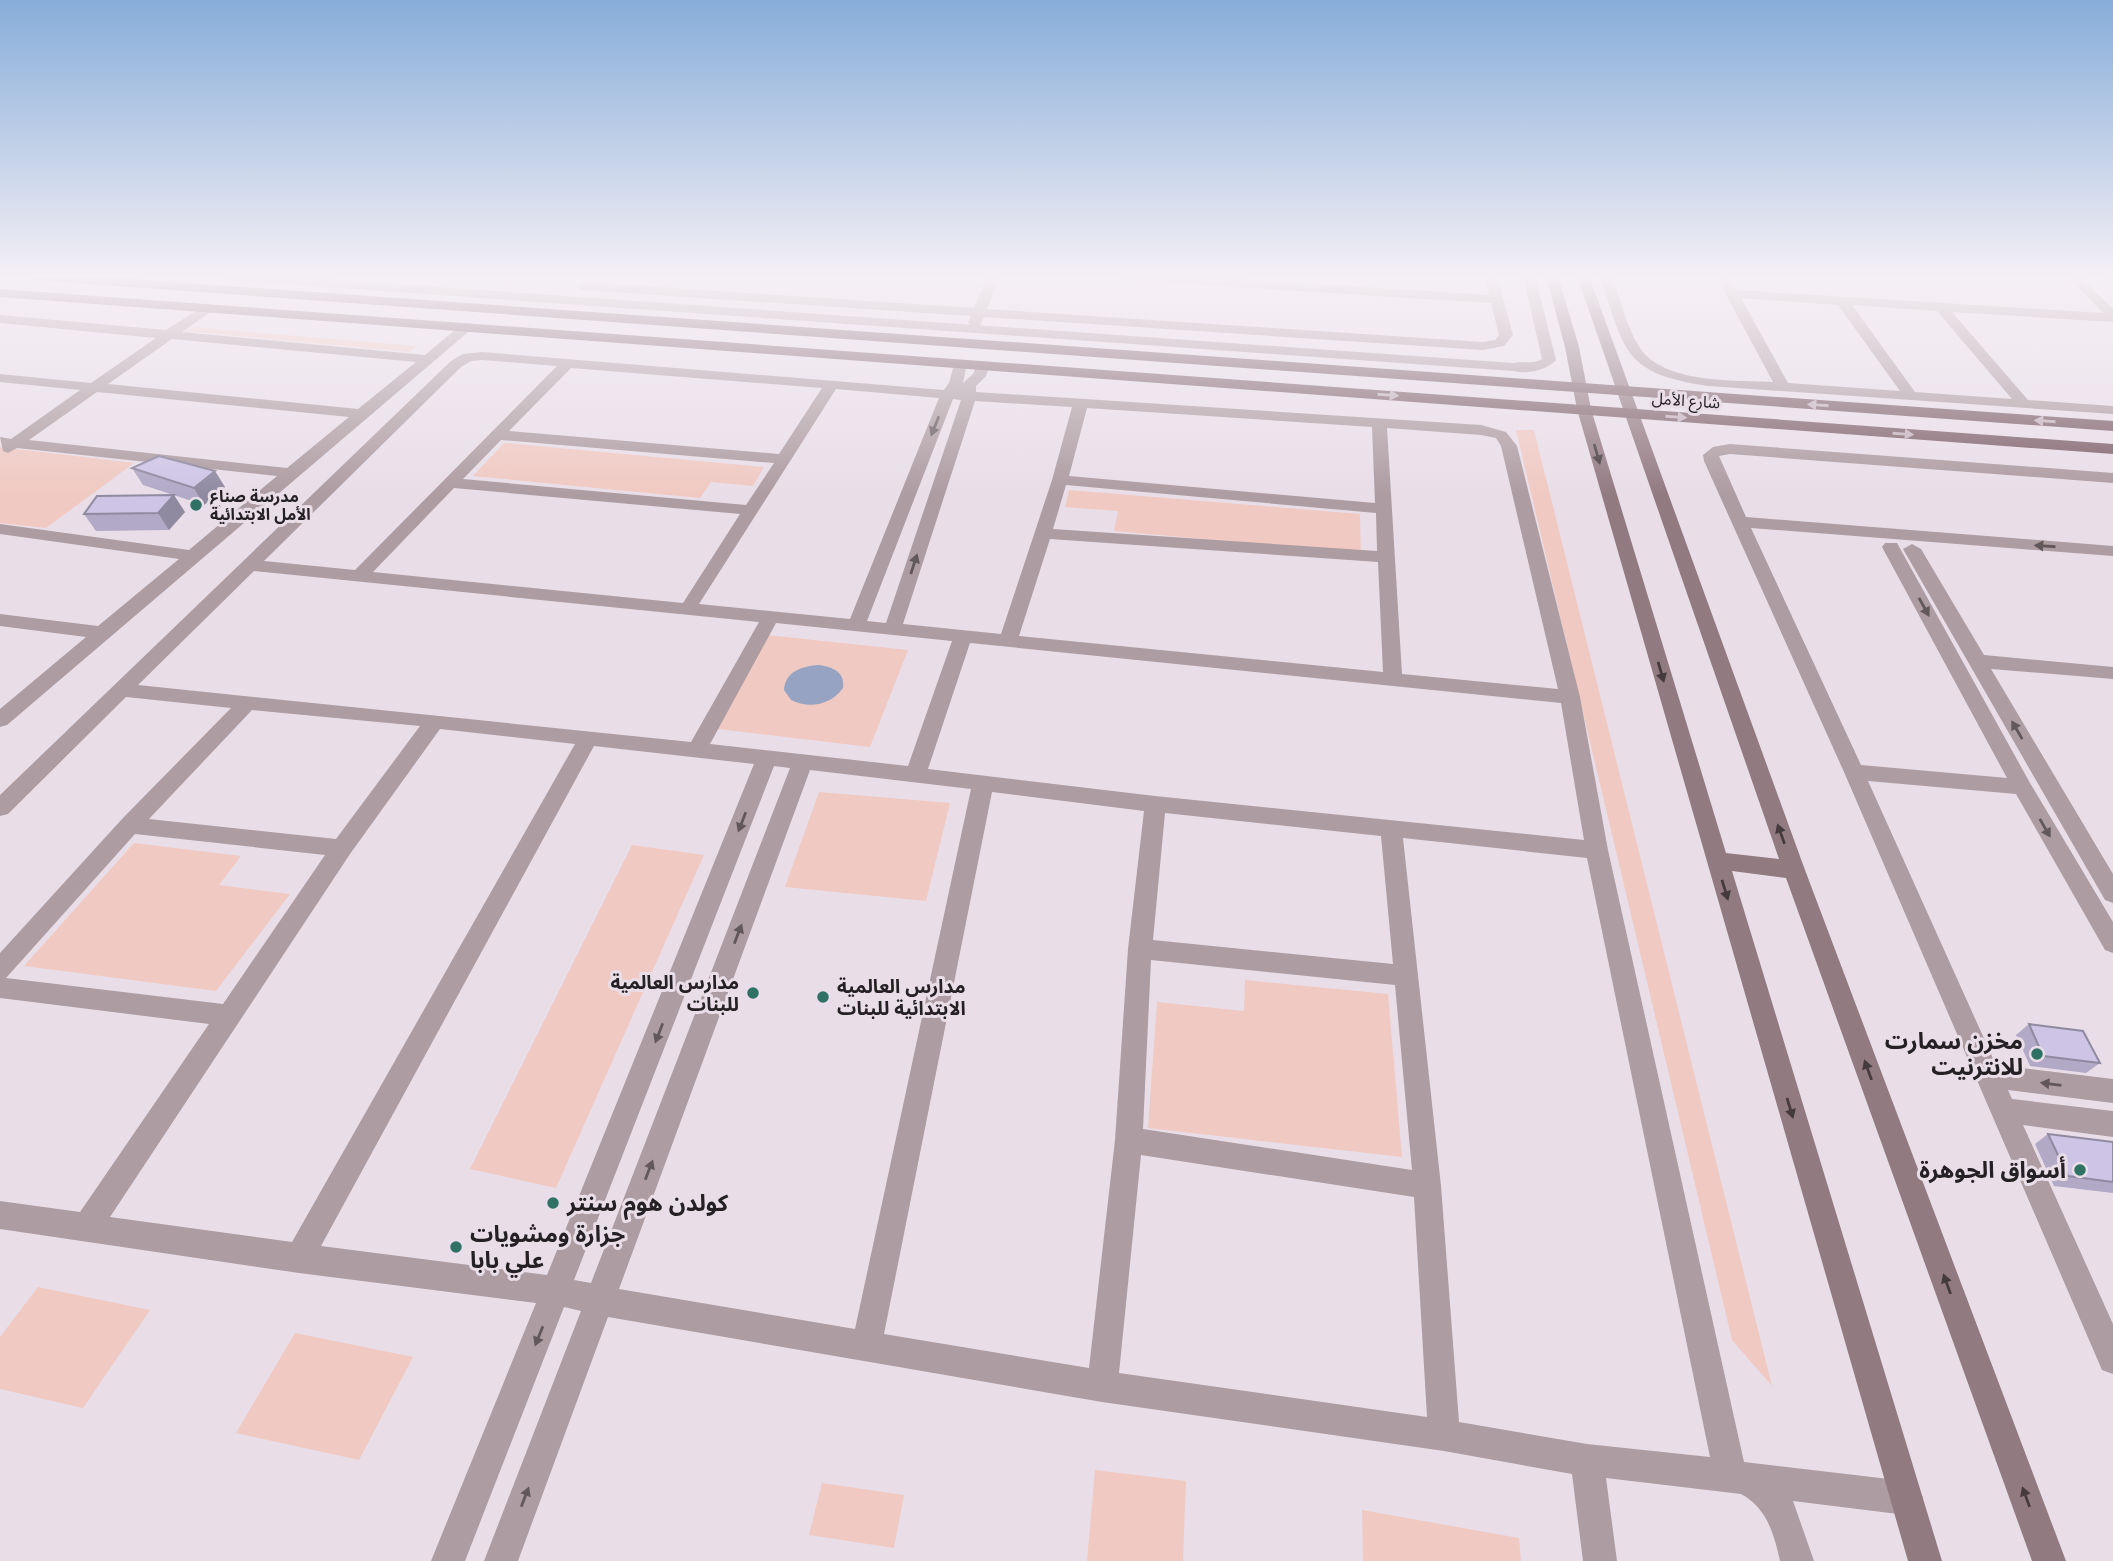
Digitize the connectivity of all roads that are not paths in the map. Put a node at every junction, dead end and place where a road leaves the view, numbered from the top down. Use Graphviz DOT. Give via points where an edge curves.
graph roads {
  1 [pos="149,349"];
  2 [pos="316,349"];
  3 [pos="433,349"];
  4 [pos="733,349"];
  5 [pos="1043,349"];
  6 [pos="1155,349"];
  7 [pos="1254,349"];
  8 [pos="1546,349"];
  9 [pos="1572,349"];
  10 [pos="1608,349"];
  11 [pos="1634,349"];
  12 [pos="1762,349"];
  13 [pos="1877,349"];
  14 [pos="1977,349"];
  15 [pos="1152,357"];
  16 [pos="422,358"];
  17 [pos="568,363"];
  18 [pos="958,369"];
  19 [pos="981,371"];
  20 [pos="0,378"];
  21 [pos="832,384"];
  22 [pos="1783,387"];
  23 [pos="93,388"];
  24 [pos="948,394"];
  25 [pos="969,396"];
  26 [pos="1911,396"];
  27 [pos="1582,399"];
  28 [pos="1627,402"];
  29 [pos="1081,403"];
  30 [pos="2024,404"];
  31 [pos="2113,410"];
  32 [pos="361,414"];
  33 [pos="1379,423"];
  34 [pos="2113,425"];
  35 [pos="499,435"];
  36 [pos="4,446"];
  37 [pos="2113,449"];
  38 [pos="785,459"];
  39 [pos="290,473"];
  40 [pos="2113,478"];
  41 [pos="1060,480"];
  42 [pos="453,482"];
  43 [pos="1383,509"];
  44 [pos="752,510"];
  45 [pos="0,529"];
  46 [pos="1744,529"];
  47 [pos="1042,533"];
  48 [pos="1891,548"];
  49 [pos="1912,549"];
  50 [pos="2113,551"];
  51 [pos="196,555"];
  52 [pos="1386,557"];
  53 [pos="250,565"];
  54 [pos="2113,565"];
  55 [pos="359,576"];
  56 [pos="688,608"];
  57 [pos="770,618"];
  58 [pos="0,620"];
  59 [pos="857,624"];
  60 [pos="893,628"];
  61 [pos="103,633"];
  62 [pos="964,636"];
  63 [pos="1009,639"];
  64 [pos="1976,661"];
  65 [pos="2113,673"];
  66 [pos="1394,680"];
  67 [pos="122,690"];
  68 [pos="1570,697"];
  69 [pos="248,702"];
  70 [pos="0,720"];
  71 [pos="435,721"];
  72 [pos="588,738"];
  73 [pos="696,751"];
  74 [pos="767,758"];
  75 [pos="803,761"];
  76 [pos="1854,772"];
  77 [pos="916,774"];
  78 [pos="983,783"];
  79 [pos="2022,787"];
  80 [pos="1155,804"];
  81 [pos="0,808"];
  82 [pos="130,825"];
  83 [pos="1391,829"];
  84 [pos="342,848"];
  85 [pos="1597,850"];
  86 [pos="1716,860"];
  87 [pos="1794,870"];
  88 [pos="2113,894"];
  89 [pos="2113,943"];
  90 [pos="1140,949"];
  91 [pos="0,970"];
  92 [pos="1405,976"];
  93 [pos="0,988"];
  94 [pos="228,1016"];
  95 [pos="1988,1076"];
  96 [pos="2113,1091"];
  97 [pos="2002,1110"];
  98 [pos="2113,1124"];
  99 [pos="1129,1140"];
  100 [pos="1427,1186"];
  101 [pos="0,1215"];
  102 [pos="86,1227"];
  103 [pos="299,1258"];
  104 [pos="557,1291"];
  105 [pos="600,1300"];
  106 [pos="867,1344"];
  107 [pos="2113,1359"];
  108 [pos="1102,1386"];
  109 [pos="1444,1435"];
  110 [pos="1587,1460"];
  111 [pos="1738,1476"];
  112 [pos="1906,1498"];
  113 [pos="448,1561"];
  114 [pos="501,1561"];
  115 [pos="1600,1561"];
  116 [pos="1797,1561"];
  117 [pos="1925,1561"];
  118 [pos="2049,1561"];
  1 -- 23 [label="street"];
  2 -- 16 [label="street"];
  3 -- 16 [label="street"];
  4 -- 18 [label="main road, شارع الأمل"];
  5 -- 15 [label="main road, شارع الأمل"];
  6 -- 15 [label="main road"];
  7 -- 8 [label="street" via="1513,367 1541,366 1549,360"];
  9 -- 27 [label="main road"];
  10 -- 28 [label="main road"];
  11 -- 22 [label="street" via="1648,367 1686,380"];
  12 -- 22 [label="street"];
  13 -- 26 [label="street"];
  14 -- 30 [label="street"];
  15 -- 27 [label="main road, شارع الأمل"];
  16 -- 32 [label="street"];
  17 -- 21 [label="street"];
  17 -- 35 [label="street"];
  17 -- 53 [label="street" via="482,356 462,360"];
  18 -- 19 [label="main road, شارع الأمل"];
  18 -- 24 [label="street" via="956,384"];
  19 -- 25 [label="street" via="969,385"];
  19 -- 27 [label="main road, شارع الأمل, one-way"];
  20 -- 23 [label="street"];
  21 -- 24 [label="street"];
  21 -- 38 [label="street"];
  22 -- 26 [label="street"];
  23 -- 32 [label="street"];
  23 -- 36 [label="street"];
  24 -- 25 [label="street"];
  24 -- 59 [label="street, one-way"];
  25 -- 29 [label="street"];
  60 -- 25 [label="street, one-way"];
  26 -- 30 [label="street"];
  27 -- 28 [label="main road, شارع الأمل"];
  27 -- 28 [label="main road, شارع الأمل"];
  27 -- 86 [label="main road, one-way"];
  34 -- 28 [label="main road, شارع الأمل, one-way"];
  28 -- 37 [label="main road, شارع الأمل, one-way"];
  87 -- 28 [label="main road, one-way"];
  29 -- 33 [label="street"];
  29 -- 41 [label="street"];
  30 -- 31 [label="street"];
  32 -- 39 [label="street"];
  33 -- 43 [label="street"];
  33 -- 68 [label="street" via="1481,430 1507,441"];
  35 -- 38 [label="street"];
  35 -- 42 [label="street"];
  36 -- 39 [label="street"];
  38 -- 44 [label="street"];
  39 -- 51 [label="street"];
  40 -- 46 [label="street" via="1718,450 1711,455 1712,461"];
  41 -- 43 [label="street"];
  41 -- 47 [label="street"];
  42 -- 44 [label="street"];
  42 -- 55 [label="street"];
  43 -- 52 [label="street"];
  44 -- 56 [label="street"];
  45 -- 51 [label="street"];
  46 -- 48 [label="street"];
  50 -- 46 [label="street, one-way"];
  46 -- 76 [label="street"];
  47 -- 52 [label="street"];
  47 -- 63 [label="street"];
  48 -- 49 [label="street"];
  48 -- 79 [label="street, one-way"];
  49 -- 54 [label="street"];
  49 -- 64 [label="street"];
  51 -- 61 [label="street"];
  52 -- 66 [label="street"];
  53 -- 55 [label="street"];
  53 -- 67 [label="street"];
  55 -- 56 [label="street"];
  56 -- 57 [label="street"];
  57 -- 59 [label="street"];
  57 -- 73 [label="street"];
  58 -- 61 [label="street"];
  59 -- 60 [label="street"];
  60 -- 62 [label="street"];
  61 -- 70 [label="street"];
  62 -- 63 [label="street"];
  62 -- 77 [label="street"];
  63 -- 66 [label="street"];
  64 -- 65 [label="street"];
  88 -- 64 [label="street, one-way"];
  66 -- 68 [label="street"];
  67 -- 69 [label="street"];
  67 -- 81 [label="street"];
  68 -- 85 [label="street"];
  69 -- 71 [label="street"];
  69 -- 82 [label="street"];
  71 -- 72 [label="street"];
  71 -- 84 [label="street"];
  72 -- 73 [label="street"];
  72 -- 103 [label="street"];
  73 -- 74 [label="street"];
  74 -- 75 [label="street"];
  74 -- 104 [label="street, one-way"];
  75 -- 77 [label="street"];
  105 -- 75 [label="street, one-way"];
  76 -- 79 [label="street"];
  76 -- 95 [label="street"];
  77 -- 78 [label="street"];
  78 -- 80 [label="street"];
  78 -- 106 [label="street"];
  79 -- 89 [label="street, one-way"];
  80 -- 83 [label="street"];
  80 -- 90 [label="street"];
  82 -- 84 [label="street"];
  82 -- 91 [label="street"];
  83 -- 85 [label="street"];
  83 -- 92 [label="street"];
  84 -- 94 [label="street"];
  85 -- 111 [label="street"];
  86 -- 87 [label="main road"];
  86 -- 112 [label="main road, one-way"];
  118 -- 87 [label="main road, one-way"];
  90 -- 92 [label="street"];
  90 -- 99 [label="street"];
  92 -- 100 [label="street"];
  93 -- 94 [label="street"];
  94 -- 102 [label="street"];
  96 -- 95 [label="street, one-way"];
  95 -- 97 [label="street"];
  97 -- 98 [label="street"];
  97 -- 107 [label="street"];
  99 -- 100 [label="street"];
  99 -- 108 [label="street"];
  100 -- 109 [label="street"];
  101 -- 102 [label="street"];
  102 -- 103 [label="street"];
  103 -- 104 [label="street"];
  104 -- 105 [label="street"];
  104 -- 113 [label="street, one-way"];
  105 -- 106 [label="street"];
  114 -- 105 [label="street, one-way"];
  106 -- 108 [label="street"];
  108 -- 109 [label="street"];
  109 -- 110 [label="street"];
  110 -- 111 [label="street"];
  110 -- 115 [label="street"];
  111 -- 112 [label="street"];
  111 -- 116 [label="street" via="1762,1487 1776,1501 1786,1518"];
  112 -- 117 [label="main road"];
}
